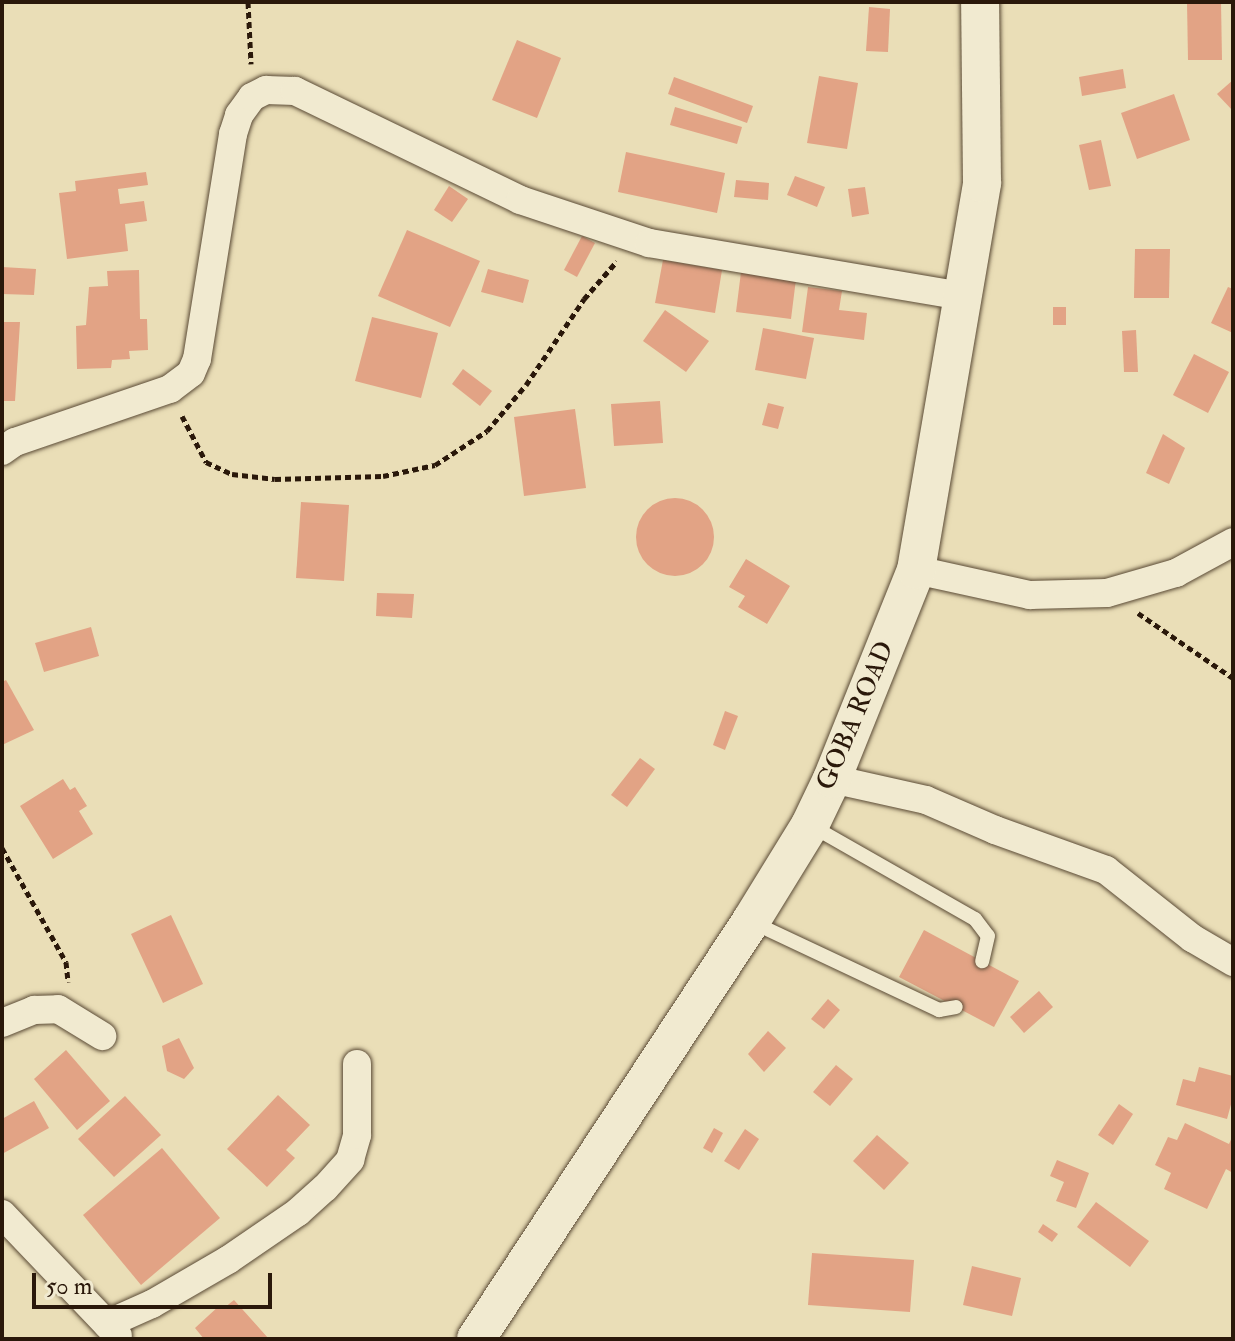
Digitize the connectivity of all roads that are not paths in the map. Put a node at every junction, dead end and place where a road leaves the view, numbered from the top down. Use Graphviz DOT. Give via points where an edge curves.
graph roads {
  1 [pos="980,2"];
  2 [pos="962,296"];
  3 [pos="2,451"];
  4 [pos="1233,542"];
  5 [pos="916,570"];
  6 [pos="832,779"];
  7 [pos="810,825"];
  8 [pos="751,921"];
  9 [pos="982,961"];
  10 [pos="1233,962"];
  11 [pos="956,1007"];
  12 [pos="2,1023"];
  13 [pos="102,1036"];
  14 [pos="357,1064"];
  15 [pos="2,1214"];
  16 [pos="114,1332"];
  17 [pos="476,1339"];
  1 -- 2 [label="main road, GOBA ROAD" via="982,183"];
  2 -- 3 [label="street" via="649,243 520,200 295,91 266,90 252,97 233,134 197,359 182,384"];
  2 -- 5 [label="main road, GOBA ROAD"];
  4 -- 5 [label="street" via="1176,573 1107,593 1030,595"];
  5 -- 6 [label="main road, GOBA ROAD"];
  6 -- 7 [label="main road, GOBA ROAD"];
  6 -- 10 [label="street" via="926,800 1106,870 1192,938"];
  7 -- 8 [label="main road, GOBA ROAD"];
  7 -- 9 [label="lane" via="975,919 988,936"];
  8 -- 11 [label="lane" via="939,1010"];
  8 -- 17 [label="main road, GOBA ROAD"];
  12 -- 13 [label="street" via="34,1010 58,1009"];
  14 -- 16 [label="street" via="357,1135 350,1160 325,1188 228,1260"];
  15 -- 16 [label="street"];
}
